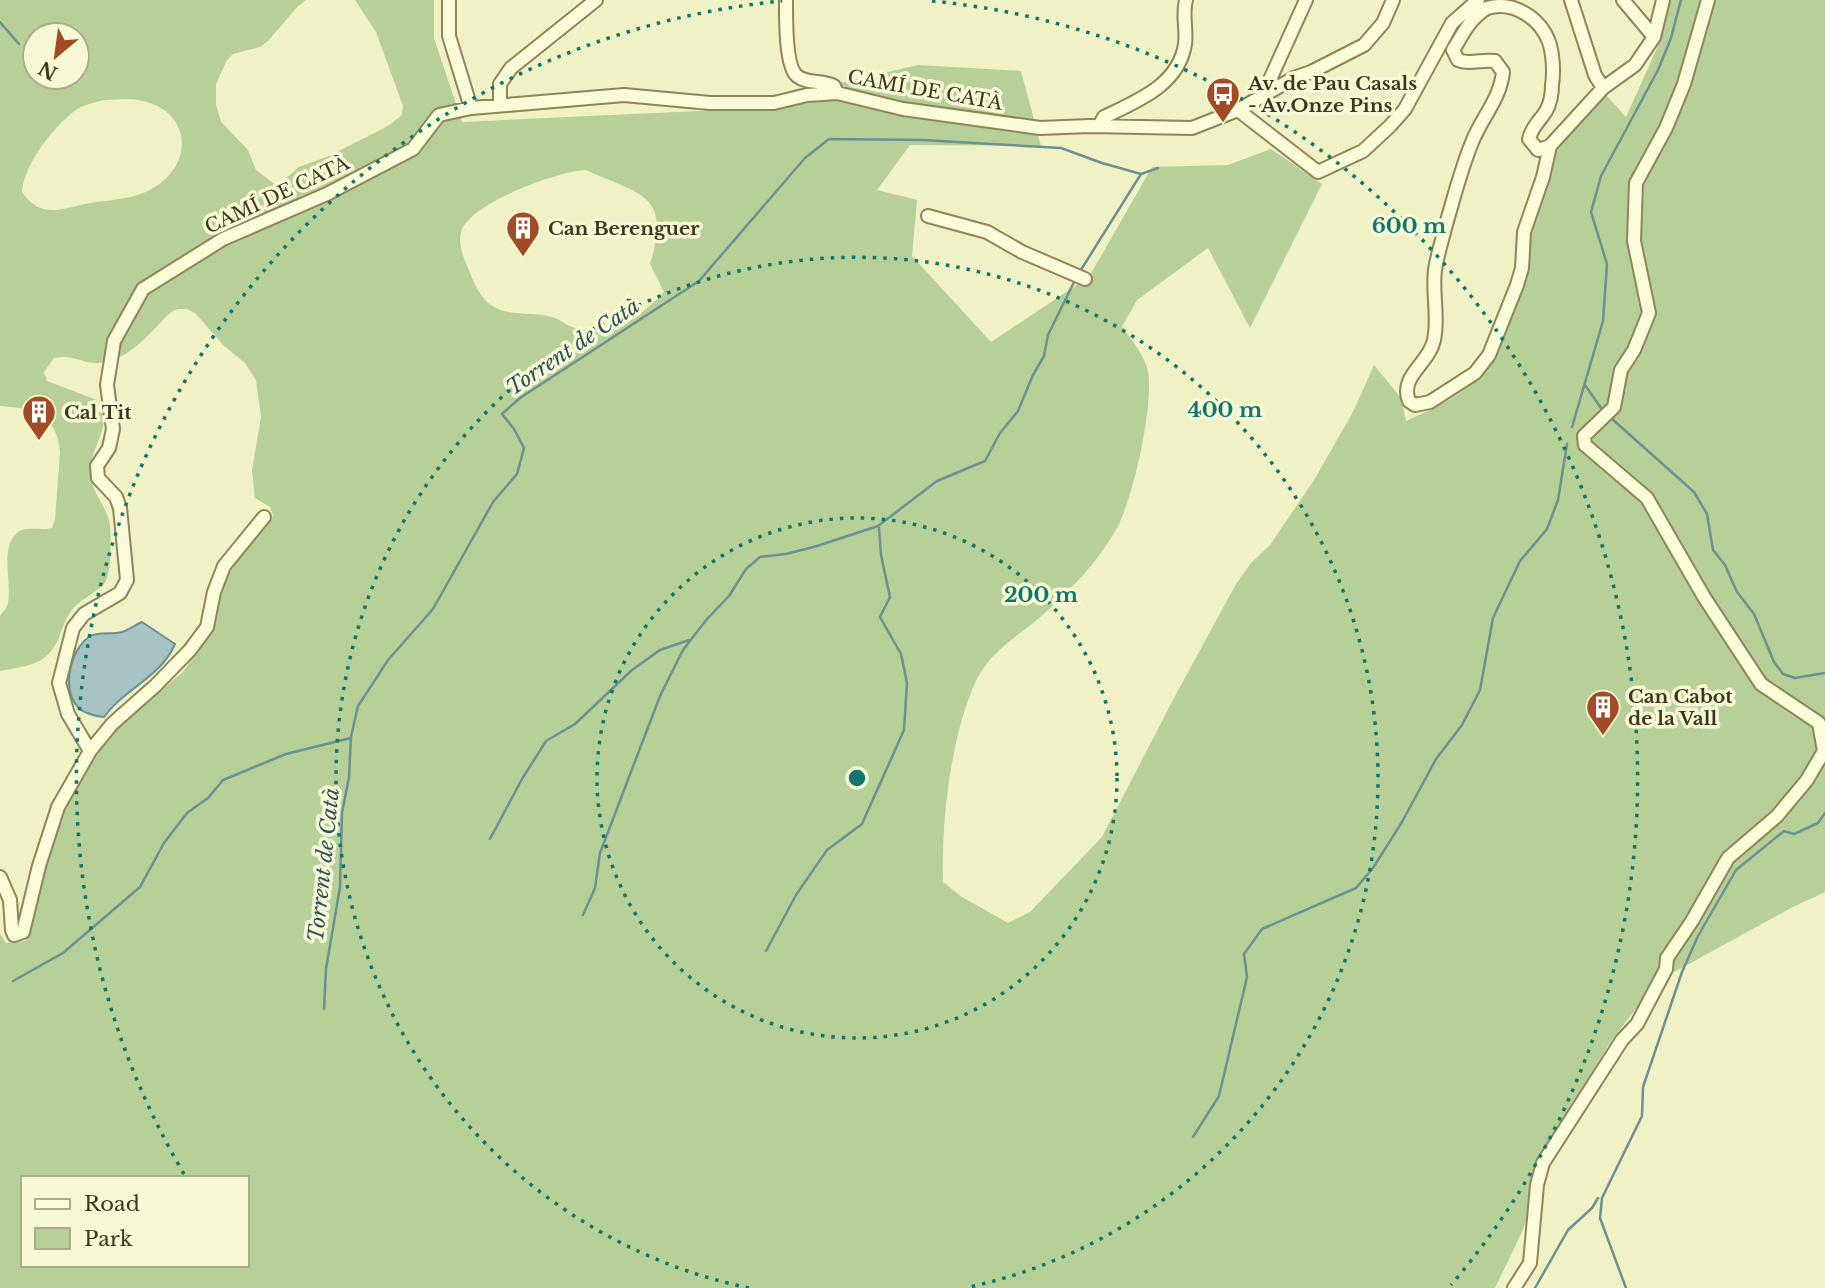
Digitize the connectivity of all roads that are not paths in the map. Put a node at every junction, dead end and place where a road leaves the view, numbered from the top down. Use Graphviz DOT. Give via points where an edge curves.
graph roads {
  1 [pos="449,0"];
  2 [pos="596,0"];
  3 [pos="786,0"];
  4 [pos="1186,0"];
  5 [pos="1306,0"];
  6 [pos="1393,0"];
  7 [pos="1478,0"];
  8 [pos="1571,0"];
  9 [pos="1623,0"];
  10 [pos="1662,0"];
  11 [pos="1708,0"];
  12 [pos="1654,37"];
  13 [pos="1603,88"];
  14 [pos="837,93"];
  15 [pos="1263,95"];
  16 [pos="500,105"];
  17 [pos="471,108"];
  18 [pos="1238,110"];
  19 [pos="1099,126"];
  20 [pos="1550,146"];
  21 [pos="928,216"];
  22 [pos="1085,279"];
  23 [pos="264,517"];
  24 [pos="90,751"];
  25 [pos="0,877"];
  26 [pos="1514,1288"];
  1 -- 17 [label="street" via="449,36"];
  2 -- 16 [label="street" via="511,68 500,84"];
  3 -- 14 [label="street" via="796,76 825,81"];
  4 -- 19 [label="street" via="1186,36 1179,64 1158,89 1104,117"];
  5 -- 15 [label="street"];
  6 -- 15 [label="street" via="1383,23 1364,45"];
  7 -- 18 [label="street" via="1452,23 1405,109 1390,126 1363,151 1318,172"];
  8 -- 13 [label="street"];
  9 -- 12 [label="street"];
  10 -- 12 [label="street"];
  11 -- 26 [label="street" via="1684,84 1636,183 1634,241 1649,313 1621,370 1614,407 1584,436 1585,445 1647,498 1761,684 1819,723 1824,751 1777,816 1728,858 1667,958 1666,970 1637,1024 1543,1163 1530,1263"];
  12 -- 13 [label="street" via="1635,65"];
  13 -- 20 [label="street"];
  14 -- 16 [label="street, CAMÍ DE CATÀ" via="807,94 774,103 624,95"];
  14 -- 19 [label="street, CAMÍ DE CATÀ" via="988,122 1041,128"];
  15 -- 18 [label="street"];
  16 -- 17 [label="street, CAMÍ DE CATÀ"];
  17 -- 24 [label="street, CAMÍ DE CATÀ" via="439,115 413,149 327,194 223,239 143,289 114,341 107,385 113,429 109,448 97,466 98,478 120,508 127,580 120,593 84,614 73,628 59,683 68,715"];
  18 -- 19 [label="street, CAMÍ DE CATÀ" via="1192,128"];
  20 -- 20 [label="street" via="1538,150 1530,139 1550,99 1549,43 1538,21 1519,6 1488,7 1463,31 1453,50 1463,62 1495,61 1503,72 1502,82 1472,141 1445,228 1435,270 1435,338 1430,353 1406,385 1409,401 1415,405 1430,402 1475,373 1489,355 1522,268 1524,232"];
  21 -- 22 [label="street" via="987,232"];
  23 -- 24 [label="street" via="224,565 207,627 190,650 112,723"];
  24 -- 25 [label="street" via="58,807 19,935 12,930 9,900"];
}
